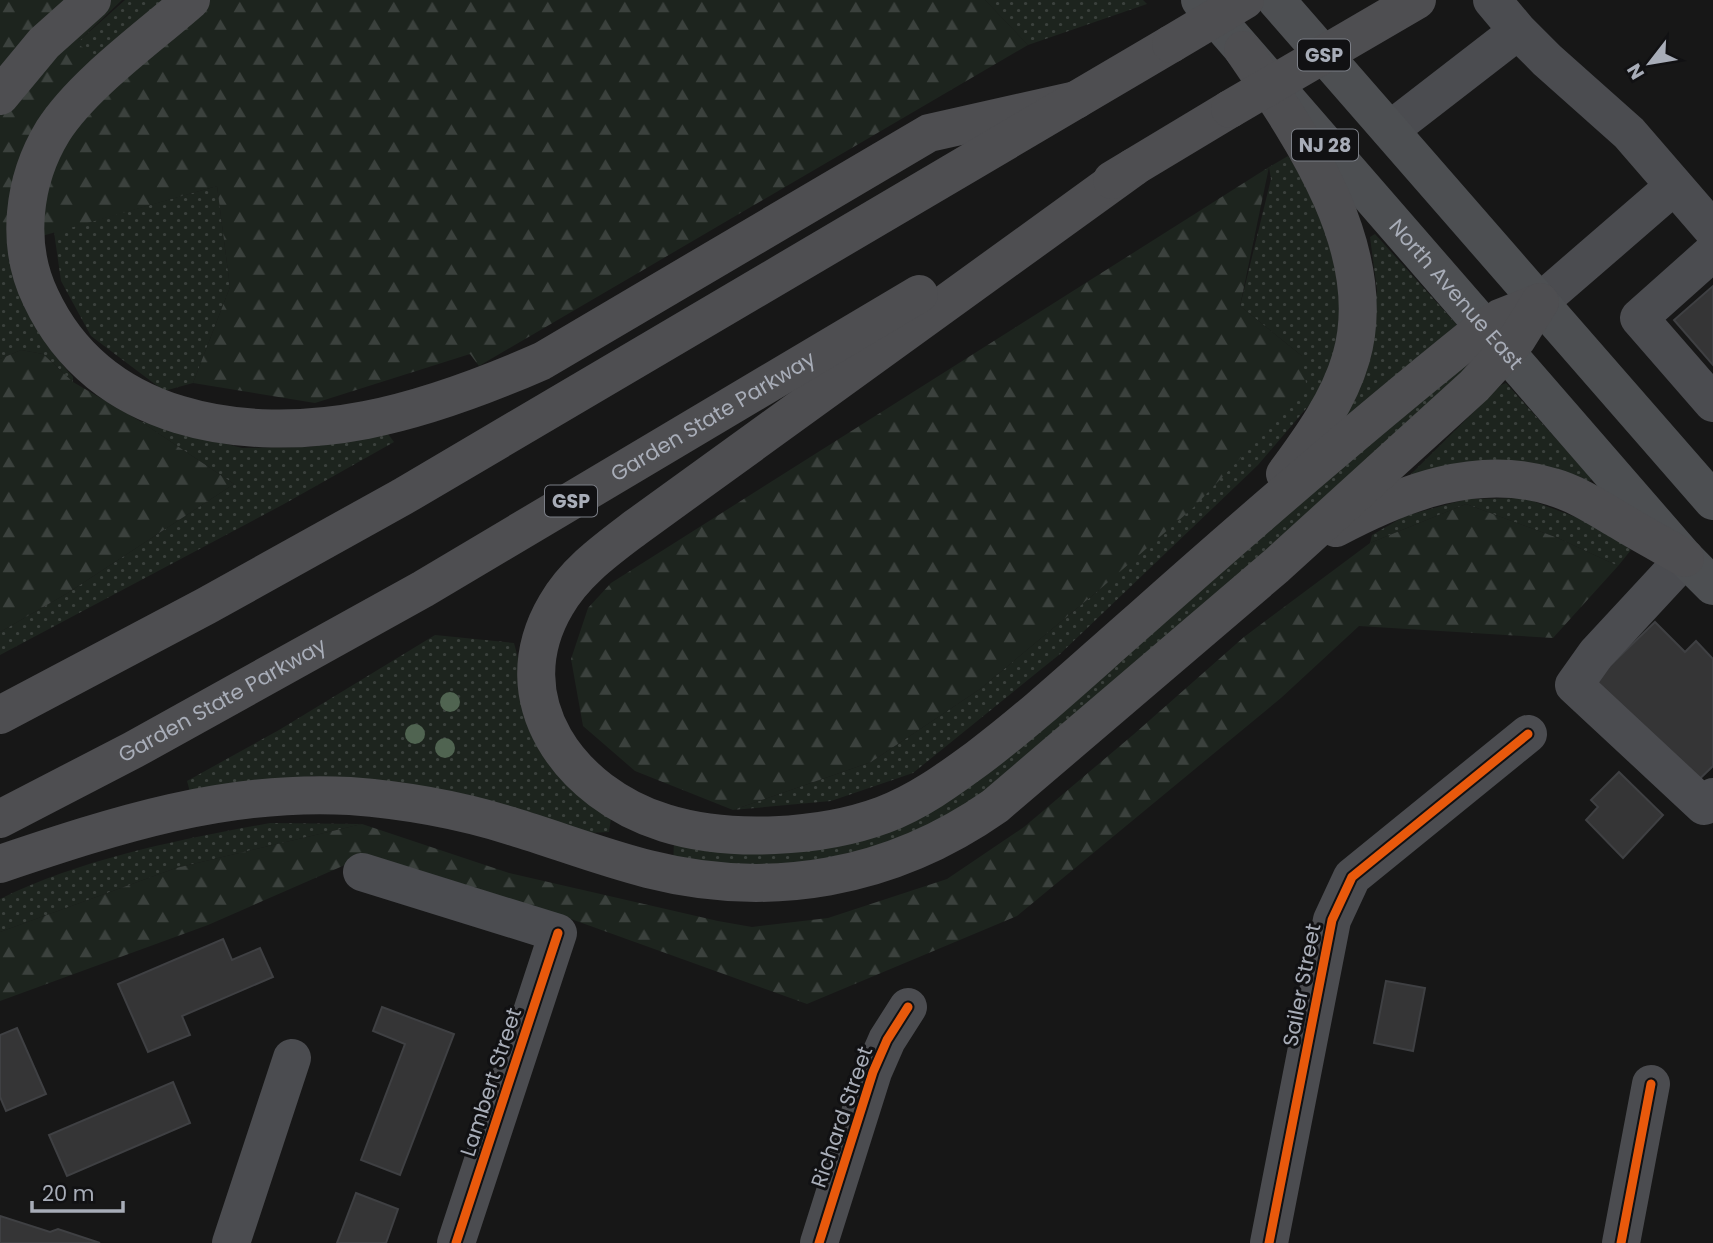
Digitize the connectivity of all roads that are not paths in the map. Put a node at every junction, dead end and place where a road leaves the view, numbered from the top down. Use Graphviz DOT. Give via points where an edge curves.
graph roads {
  1 [pos="92,0"];
  2 [pos="191,0"];
  3 [pos="1200,0"];
  4 [pos="1245,0"];
  5 [pos="1276,0"];
  6 [pos="1417,0"];
  7 [pos="1492,0"];
  8 [pos="1518,31"];
  9 [pos="1243,50"];
  10 [pos="0,96"];
  11 [pos="1076,100"];
  12 [pos="1390,130"];
  13 [pos="1134,166"];
  14 [pos="1674,186"];
  15 [pos="1713,230"];
  16 [pos="1713,253"];
  17 [pos="1539,302"];
  18 [pos="1495,340"];
  19 [pos="1713,403"];
  20 [pos="1713,501"];
  21 [pos="1228,542"];
  22 [pos="1685,558"];
  23 [pos="1276,566"];
  24 [pos="1713,586"];
  25 [pos="0,715"];
  26 [pos="1528,734"];
  27 [pos="1709,801"];
  28 [pos="0,820"];
  29 [pos="0,864"];
  30 [pos="362,872"];
  31 [pos="908,1007"];
  32 [pos="292,1058"];
  33 [pos="1651,1084"];
  34 [pos="231,1243"];
  35 [pos="456,1243"];
  36 [pos="819,1243"];
  37 [pos="1269,1243"];
  38 [pos="1621,1243"];
  1 -- 10 [label="highway" via="26,62"];
  2 -- 11 [label="highway" via="83,95 54,130 35,170 25,234 38,293 57,330 83,361 134,397 177,414 226,424 305,428 366,420 504,377 542,361 929,133"];
  3 -- 9 [label="main road, North Avenue East / NJ 28"];
  4 -- 11 [label="highway, bridge"];
  5 -- 12 [label="main road, NJ 28"];
  6 -- 13 [label="highway, Garden State Parkway / GSP, bridge"];
  7 -- 8 [label="street"];
  8 -- 12 [label="street"];
  8 -- 14 [label="street" via="1629,133"];
  9 -- 18 [label="main road, North Avenue East / NJ 28"];
  9 -- 21 [label="highway" via="1287,117 1335,208 1350,250 1358,315 1351,360 1331,405 1278,484"];
  11 -- 25 [label="highway" via="414,490"];
  12 -- 17 [label="main road, NJ 28"];
  13 -- 21 [label="highway" via="592,562 555,606 541,639 536,675 542,713 569,761 596,788 630,810 666,824 710,832 767,834 865,821 923,796 982,755"];
  13 -- 28 [label="highway, Garden State Parkway / GSP" via="423,589"];
  14 -- 15 [label="street"];
  14 -- 17 [label="street"];
  16 -- 19 [label="street" via="1639,318"];
  17 -- 18 [label="highway" via="1519,309"];
  17 -- 20 [label="main road, NJ 28"];
  18 -- 21 [label="highway" via="1406,390"];
  18 -- 22 [label="main road, North Avenue East / NJ 28"];
  18 -- 23 [label="highway" via="1474,386"];
  22 -- 23 [label="highway" via="1574,495 1531,482 1485,478 1436,485 1383,505 1326,533"];
  22 -- 24 [label="main road, North Avenue East / NJ 28"];
  22 -- 27 [label="street" via="1596,654 1574,685"];
  23 -- 29 [label="highway" via="973,822 924,847 847,873 769,884 721,883 632,865 454,811 316,795 241,800 161,814"];
  26 -- 37 [label="street, Sailer Street" via="1352,877 1332,919"];
  30 -- 35 [label="street, Lambert Street" via="558,933"];
  31 -- 36 [label="street, Richard Street" via="873,1072"];
  32 -- 34 [label="street"];
  33 -- 38 [label="street"];
}
